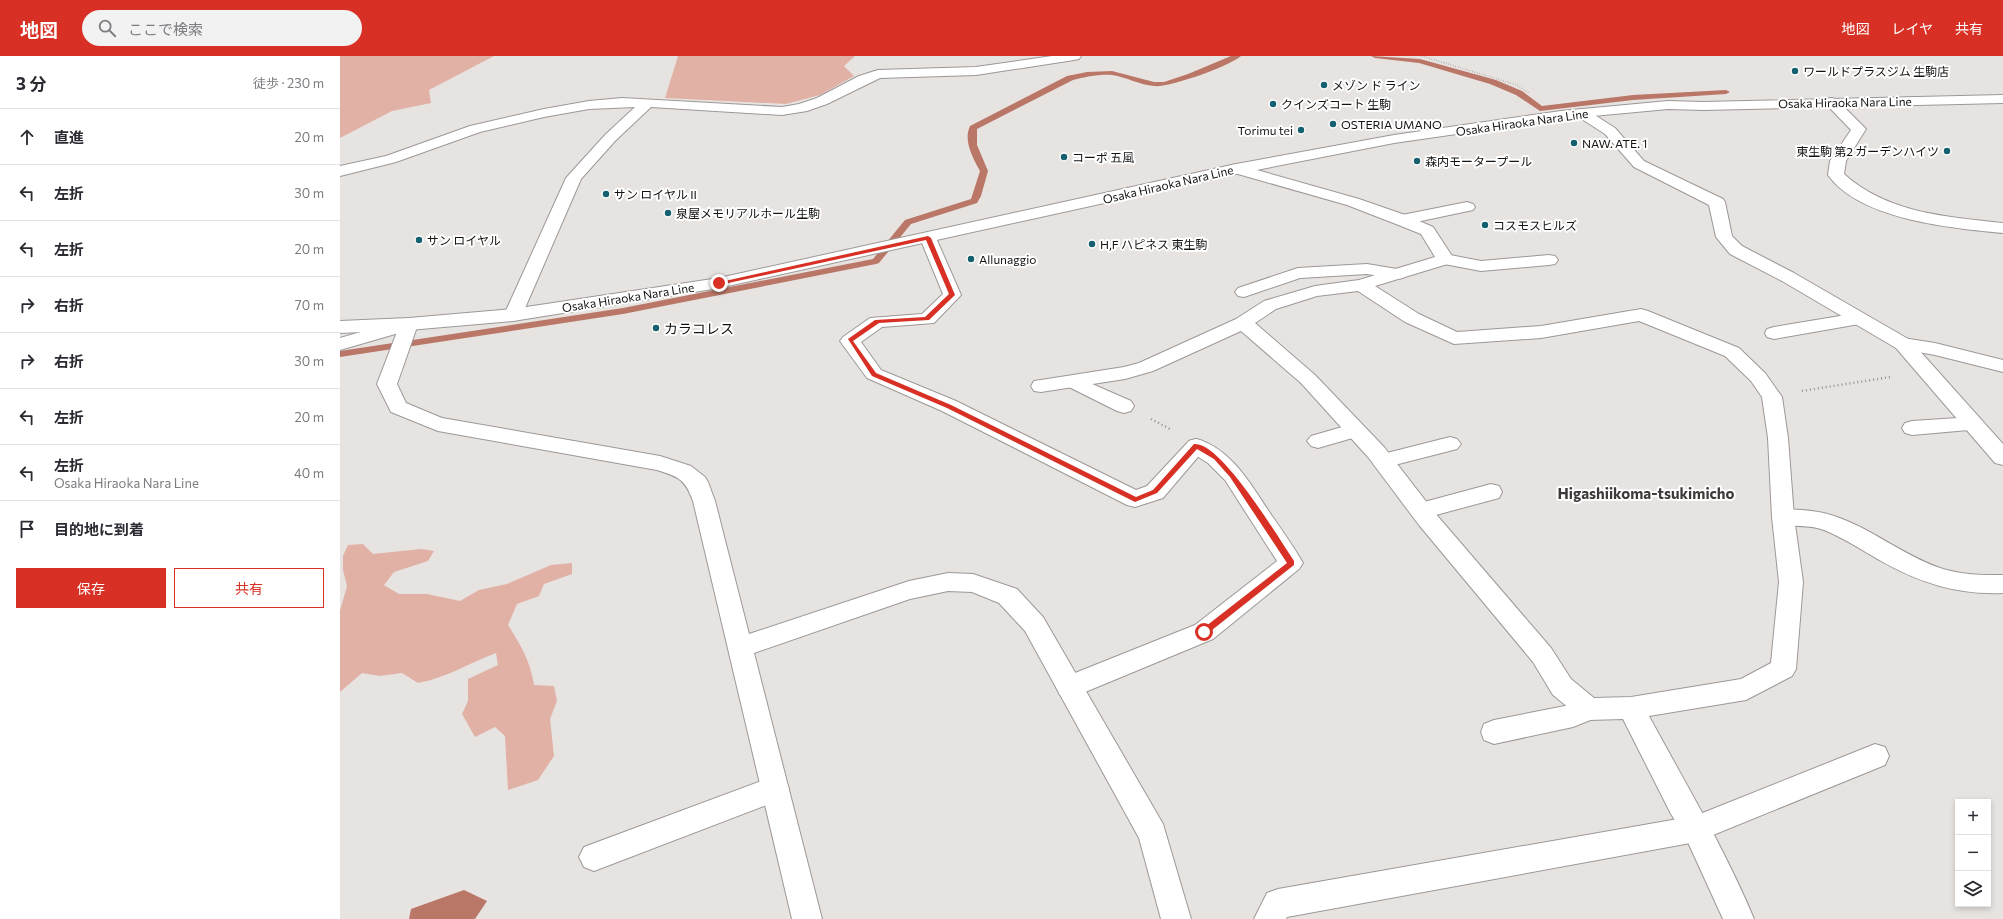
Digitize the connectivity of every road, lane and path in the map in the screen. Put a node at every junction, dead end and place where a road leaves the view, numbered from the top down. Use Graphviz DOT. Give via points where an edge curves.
graph roads {
  1 [pos="1074,56"];
  2 [pos="1422,56"];
  3 [pos="2003,98"];
  4 [pos="1831,102"];
  5 [pos="647,103"];
  6 [pos="1582,113"];
  7 [pos="1561,115"];
  8 [pos="1236,169"];
  9 [pos="340,171"];
  10 [pos="1467,206"];
  11 [pos="1402,220"];
  12 [pos="2003,228"];
  13 [pos="928,238"];
  14 [pos="1445,260"];
  15 [pos="1549,260"];
  16 [pos="1397,274"];
  17 [pos="1360,285"];
  18 [pos="1244,292"];
  19 [pos="512,315"];
  20 [pos="1858,319"];
  21 [pos="1243,323"];
  22 [pos="409,324"];
  23 [pos="340,327"];
  24 [pos="1774,333"];
  25 [pos="340,344"];
  26 [pos="1903,344"];
  27 [pos="2003,366"];
  28 [pos="1926,370"];
  29 [pos="1074,382"];
  30 [pos="1041,386"];
  31 [pos="1772,397"];
  32 [pos="1124,406"];
  33 [pos="1973,424"];
  34 [pos="1912,428"];
  35 [pos="1356,430"];
  36 [pos="1318,441"];
  37 [pos="1450,444"];
  38 [pos="1196,446"];
  39 [pos="2003,458"];
  40 [pos="1383,461"];
  41 [pos="1492,492"];
  42 [pos="1421,511"];
  43 [pos="1783,517"];
  44 [pos="2003,584"];
  45 [pos="741,647"];
  46 [pos="1069,687"];
  47 [pos="1631,708"];
  48 [pos="1589,709"];
  49 [pos="1494,732"];
  50 [pos="1875,756"];
  51 [pos="775,789"];
  52 [pos="1696,828"];
  53 [pos="594,857"];
  54 [pos="807,919"];
  55 [pos="1176,919"];
  56 [pos="1269,919"];
  57 [pos="1739,919"];
  1 -- 5 [label="street" via="976,71 878,74 864,78 815,103 782,111"];
  2 -- 7 [label="path" via="1517,85"];
  3 -- 4 [label="street, Osaka Hiraoka Nara Line"];
  4 -- 6 [label="street, Osaka Hiraoka Nara Line" via="1668,105"];
  4 -- 12 [label="street" via="1859,129 1838,161 1836,175 1857,193 1895,210 1949,222"];
  5 -- 9 [label="street" via="589,105 544,113 475,129 391,159"];
  5 -- 19 [label="street" via="610,138 574,178"];
  6 -- 7 [label="street, Osaka Hiraoka Nara Line"];
  6 -- 20 [label="street" via="1610,131 1639,164 1717,202 1724,237 1736,250 1788,277"];
  7 -- 8 [label="street, Osaka Hiraoka Nara Line" via="1394,139"];
  8 -- 11 [label="street" via="1353,202"];
  8 -- 13 [label="street, Osaka Hiraoka Nara Line"];
  10 -- 11 [label="street"];
  11 -- 14 [label="street" via="1427,231"];
  13 -- 19 [label="street, Osaka Hiraoka Nara Line" via="719,283"];
  13 -- 38 [label="street" via="952,295 927,319 877,322 850,341 874,374 949,406 1135,500 1155,492"];
  14 -- 15 [label="street" via="1481,266"];
  14 -- 16 [label="street"];
  16 -- 17 [label="street"];
  16 -- 18 [label="street" via="1367,269 1298,273"];
  17 -- 21 [label="street" via="1315,291 1278,302"];
  17 -- 31 [label="street" via="1412,318 1454,338 1541,332 1641,315 1732,352 1758,377"];
  19 -- 22 [label="street, Osaka Hiraoka Nara Line"];
  20 -- 24 [label="street"];
  20 -- 26 [label="street"];
  21 -- 29 [label="street" via="1146,367"];
  21 -- 35 [label="street" via="1308,379"];
  22 -- 23 [label="street, Osaka Hiraoka Nara Line"];
  22 -- 25 [label="street"];
  22 -- 45 [label="street" via="387,384 398,407 438,424 660,463 683,471 697,482"];
  26 -- 27 [label="street"];
  26 -- 28 [label="street"];
  28 -- 31 [label="path"];
  28 -- 33 [label="street"];
  29 -- 30 [label="street"];
  29 -- 32 [label="street"];
  31 -- 43 [label="street" via="1778,438"];
  32 -- 38 [label="path" via="1186,437"];
  33 -- 34 [label="street"];
  33 -- 39 [label="street"];
  35 -- 36 [label="street"];
  35 -- 40 [label="street"];
  37 -- 40 [label="street"];
  38 -- 46 [label="street" via="1216,458 1233,475 1291,563 1204,632"];
  40 -- 42 [label="street"];
  41 -- 42 [label="street"];
  42 -- 48 [label="street" via="1526,634 1562,687"];
  43 -- 44 [label="street" via="1816,519 1844,528 1927,575 1976,585"];
  43 -- 47 [label="street" via="1791,582 1783,669 1746,689"];
  45 -- 46 [label="street" via="909,590 948,582 973,583 1008,596 1034,624"];
  45 -- 51 [label="street"];
  46 -- 55 [label="street" via="1154,834"];
  47 -- 48 [label="street"];
  47 -- 52 [label="street" via="1681,805"];
  48 -- 49 [label="street" via="1573,716"];
  50 -- 52 [label="street"];
  51 -- 53 [label="street"];
  51 -- 54 [label="street"];
  52 -- 56 [label="street" via="1278,904"];
  52 -- 57 [label="street"];
}
